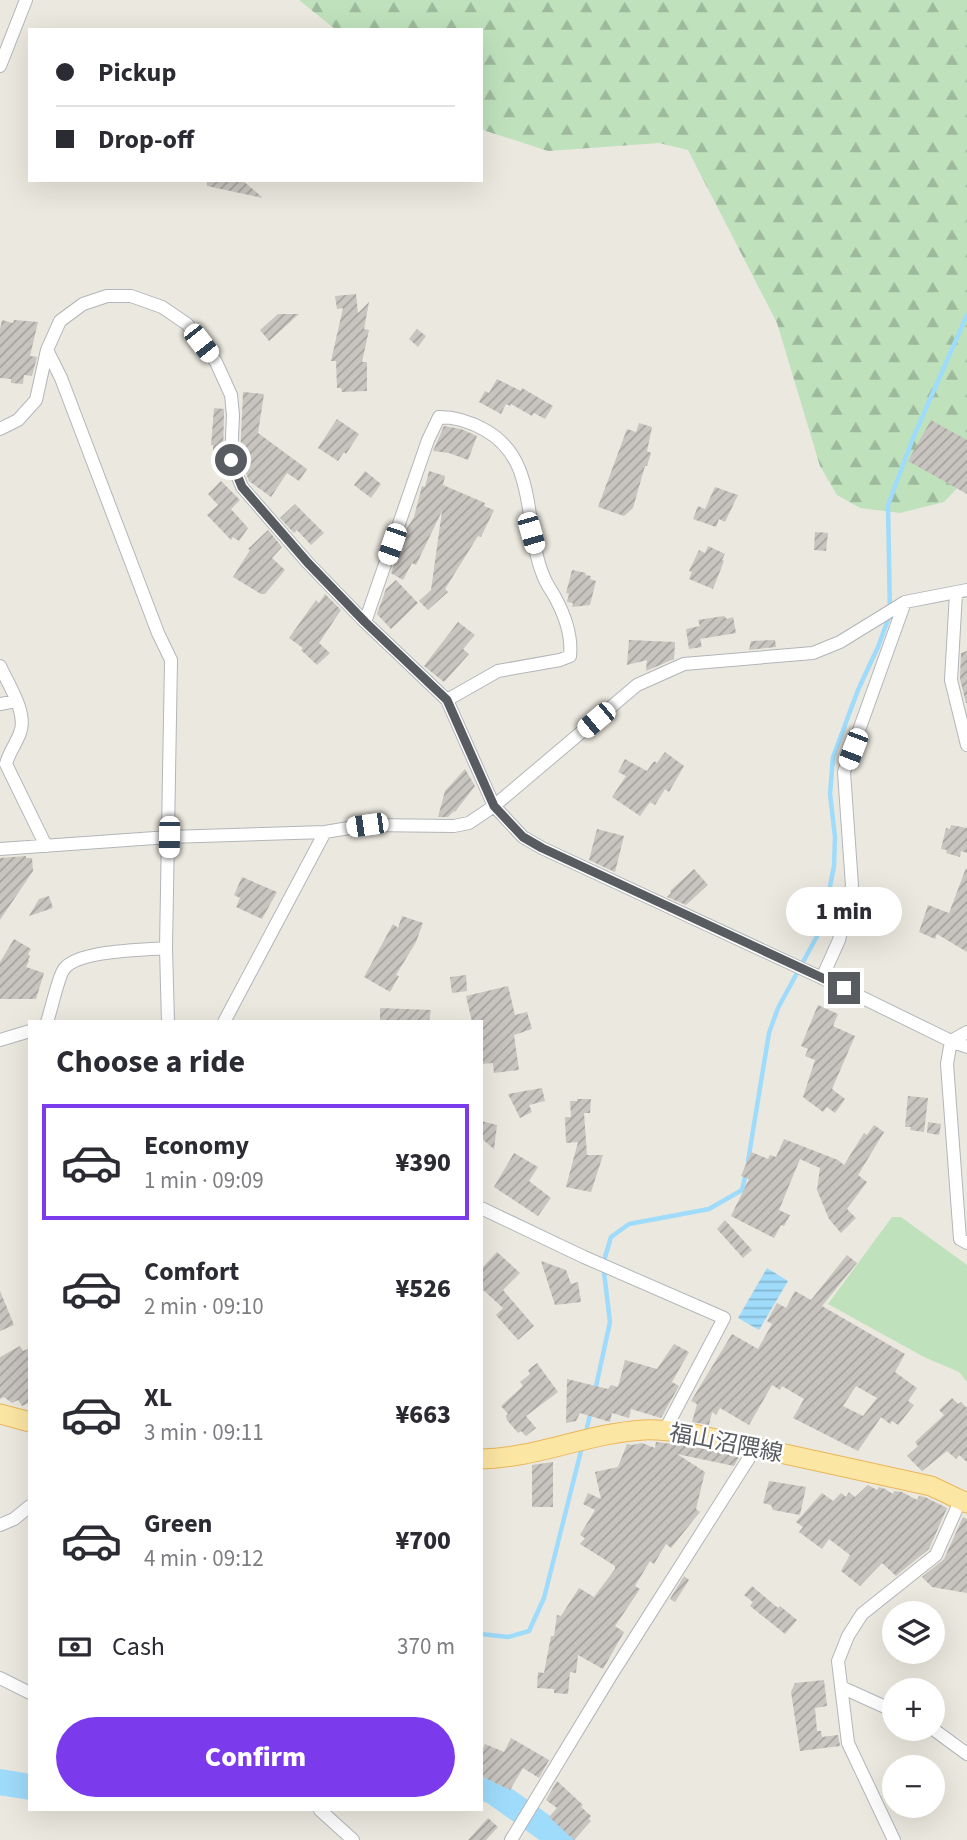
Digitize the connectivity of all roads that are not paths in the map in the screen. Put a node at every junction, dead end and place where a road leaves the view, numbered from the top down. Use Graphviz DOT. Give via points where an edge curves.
graph roads {
  1 [pos="26,0"];
  2 [pos="0,66"];
  3 [pos="47,350"];
  4 [pos="0,429"];
  5 [pos="961,591"];
  6 [pos="905,602"];
  7 [pos="365,622"];
  8 [pos="0,666"];
  9 [pos="447,700"];
  10 [pos="16,701"];
  11 [pos="0,704"];
  12 [pos="967,745"];
  13 [pos="494,806"];
  14 [pos="325,832"];
  15 [pos="169,837"];
  16 [pos="46,846"];
  17 [pos="0,849"];
  18 [pos="166,948"];
  19 [pos="822,978"];
  20 [pos="48,1020"];
  21 [pos="168,1020"];
  22 [pos="225,1020"];
  23 [pos="28,1032"];
  24 [pos="967,1032"];
  25 [pos="0,1040"];
  26 [pos="951,1041"];
  27 [pos="967,1046"];
  28 [pos="483,1209"];
  29 [pos="967,1243"];
  30 [pos="0,1414"];
  31 [pos="28,1421"];
  32 [pos="665,1430"];
  33 [pos="756,1447"];
  34 [pos="483,1459"];
  35 [pos="964,1501"];
  36 [pos="28,1508"];
  37 [pos="0,1525"];
  38 [pos="0,1678"];
  39 [pos="841,1687"];
  40 [pos="28,1692"];
  41 [pos="882,1706"];
  42 [pos="945,1738"];
  43 [pos="967,1754"];
  44 [pos="321,1811"];
  45 [pos="353,1840"];
  46 [pos="511,1840"];
  47 [pos="894,1840"];
  1 -- 2 [label="street"];
  3 -- 4 [label="street" via="36,400 18,420"];
  3 -- 7 [label="street" via="60,321 83,304 107,296 131,296 162,307 187,324 216,362 231,395 231,460 242,487"];
  3 -- 15 [label="street" via="171,660"];
  5 -- 6 [label="street"];
  5 -- 12 [label="street" via="951,680"];
  6 -- 13 [label="street" via="813,653 684,664 659,673 637,685"];
  6 -- 19 [label="street" via="844,772 852,886 839,940"];
  7 -- 9 [label="street"];
  7 -- 9 [label="street" via="439,417 473,423 492,434 518,463 531,533 543,577 572,642 570,656 498,671"];
  8 -- 10 [label="street"];
  9 -- 13 [label="street"];
  10 -- 11 [label="street"];
  10 -- 16 [label="street" via="21,732 6,764"];
  13 -- 14 [label="street" via="468,823 454,826 367,825"];
  13 -- 19 [label="street" via="523,837 542,848"];
  14 -- 15 [label="street"];
  14 -- 22 [label="street"];
  15 -- 16 [label="street"];
  15 -- 18 [label="street"];
  16 -- 17 [label="street"];
  18 -- 20 [label="street" via="99,953 72,962 63,969"];
  18 -- 21 [label="street"];
  19 -- 26 [label="street"];
  23 -- 25 [label="street"];
  24 -- 26 [label="street"];
  26 -- 27 [label="street"];
  26 -- 29 [label="street" via="947,1064 960,1239"];
  28 -- 32 [label="street" via="724,1318"];
  30 -- 31 [label="main road"];
  32 -- 33 [label="main road, 福山沼隈線"];
  32 -- 34 [label="main road, 福山沼隈線" via="622,1433 508,1458"];
  33 -- 35 [label="main road, 福山沼隈線" via="930,1486"];
  33 -- 46 [label="street"];
  35 -- 39 [label="street" via="936,1555 862,1614 838,1661"];
  36 -- 37 [label="street"];
  38 -- 40 [label="street"];
  39 -- 41 [label="street"];
  39 -- 47 [label="street" via="848,1743"];
  42 -- 43 [label="street"];
  44 -- 45 [label="street"];
}
